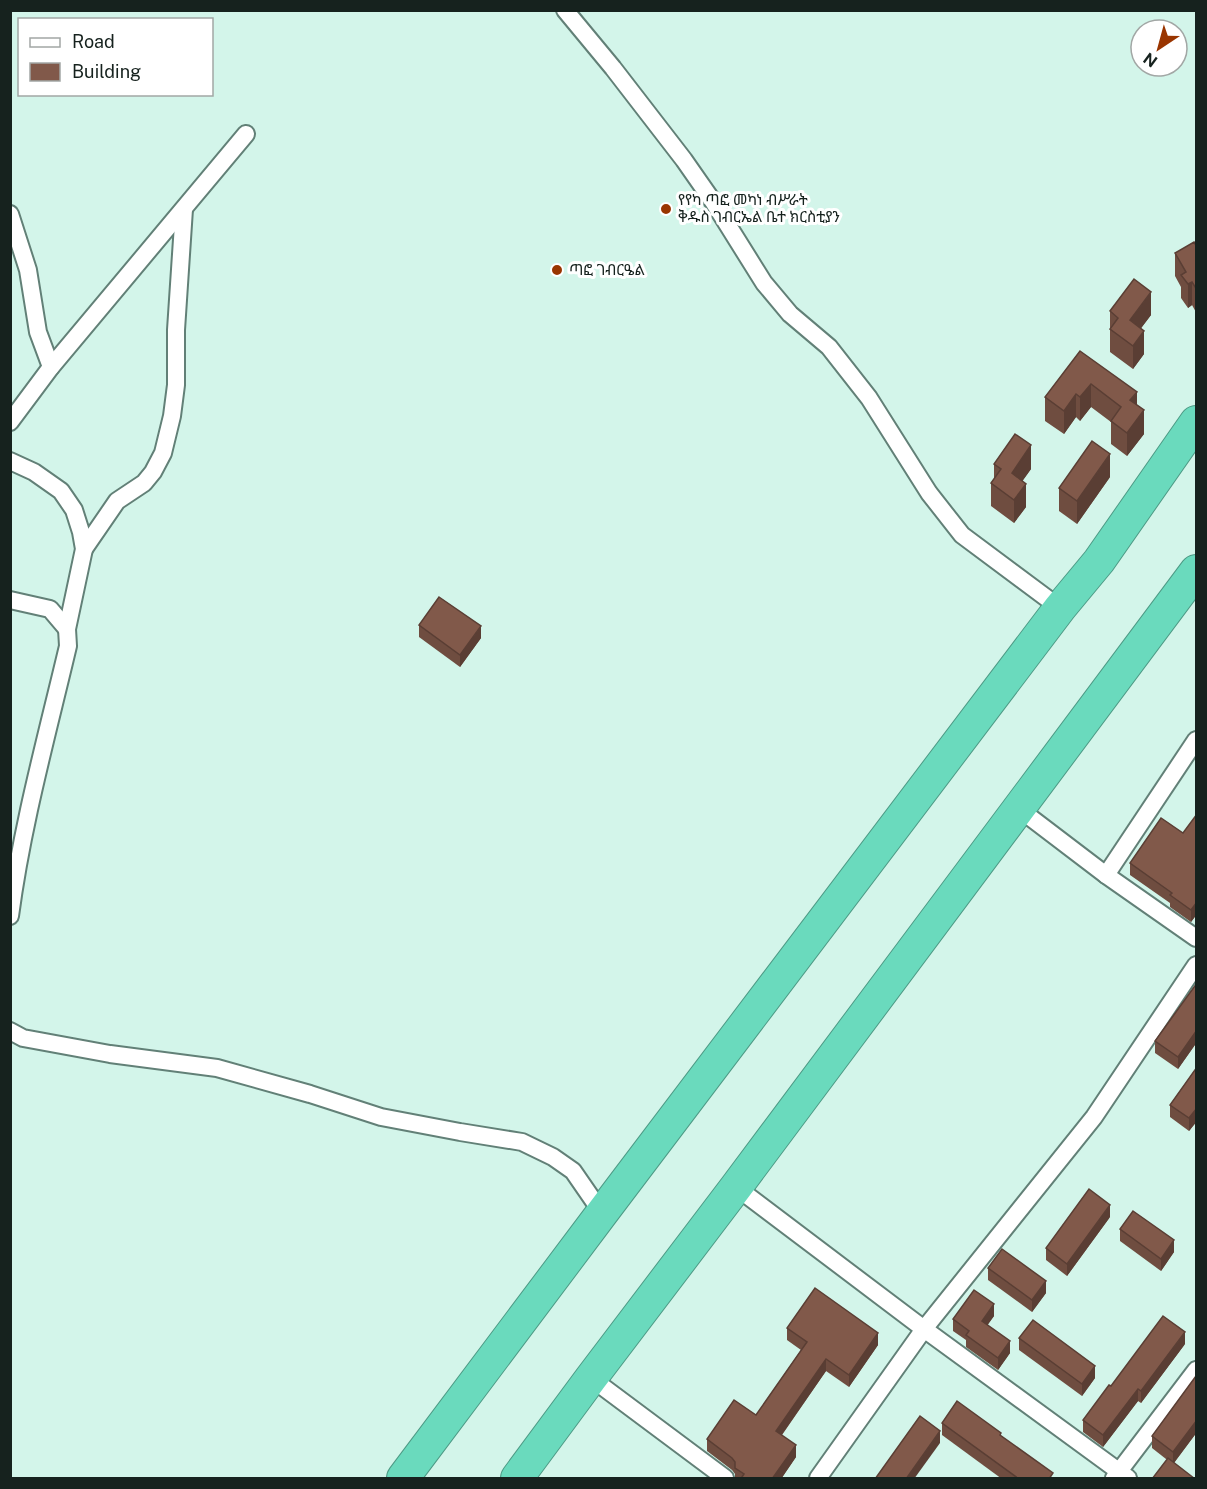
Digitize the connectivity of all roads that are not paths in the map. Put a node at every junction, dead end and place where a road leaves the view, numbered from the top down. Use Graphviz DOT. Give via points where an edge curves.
graph roads {
  1 [pos="565,10"];
  2 [pos="246,134"];
  3 [pos="184,209"];
  4 [pos="10,214"];
  5 [pos="16,253"];
  6 [pos="51,367"];
  7 [pos="10,422"];
  8 [pos="1197,422"];
  9 [pos="10,461"];
  10 [pos="84,549"];
  11 [pos="1197,570"];
  12 [pos="10,600"];
  13 [pos="1060,608"];
  14 [pos="67,629"];
  15 [pos="1197,740"];
  16 [pos="1018,808"];
  17 [pos="1106,875"];
  18 [pos="10,916"];
  19 [pos="1197,938"];
  20 [pos="1197,965"];
  21 [pos="10,1030"];
  22 [pos="736,1187"];
  23 [pos="602,1213"];
  24 [pos="924,1329"];
  25 [pos="1197,1370"];
  26 [pos="591,1378"];
  27 [pos="1120,1476"];
  28 [pos="404,1479"];
  29 [pos="517,1479"];
  30 [pos="725,1479"];
  31 [pos="818,1479"];
  1 -- 13 [label="street" via="684,160 764,283 789,314 830,347 869,398 929,493 963,535"];
  2 -- 3 [label="street"];
  3 -- 6 [label="street"];
  3 -- 10 [label="street" via="176,385 163,453 144,483 117,501"];
  4 -- 5 [label="street"];
  5 -- 6 [label="street" via="28,270 38,332"];
  6 -- 7 [label="street"];
  8 -- 13 [label="highway" via="1105,552"];
  9 -- 10 [label="street" via="61,491 74,510"];
  10 -- 14 [label="street"];
  11 -- 16 [label="highway"];
  12 -- 14 [label="street" via="50,609"];
  13 -- 23 [label="highway"];
  14 -- 18 [label="street" via="68,646 31,800"];
  15 -- 17 [label="street"];
  16 -- 17 [label="street"];
  16 -- 22 [label="highway"];
  17 -- 19 [label="street"];
  20 -- 24 [label="street" via="1098,1111"];
  21 -- 23 [label="street" via="23,1038 110,1054 217,1068 381,1117 522,1142 573,1171"];
  22 -- 24 [label="street"];
  22 -- 26 [label="highway"];
  23 -- 28 [label="highway"];
  24 -- 27 [label="street"];
  24 -- 31 [label="street"];
  25 -- 27 [label="street"];
  26 -- 29 [label="highway"];
  26 -- 30 [label="street"];
}
